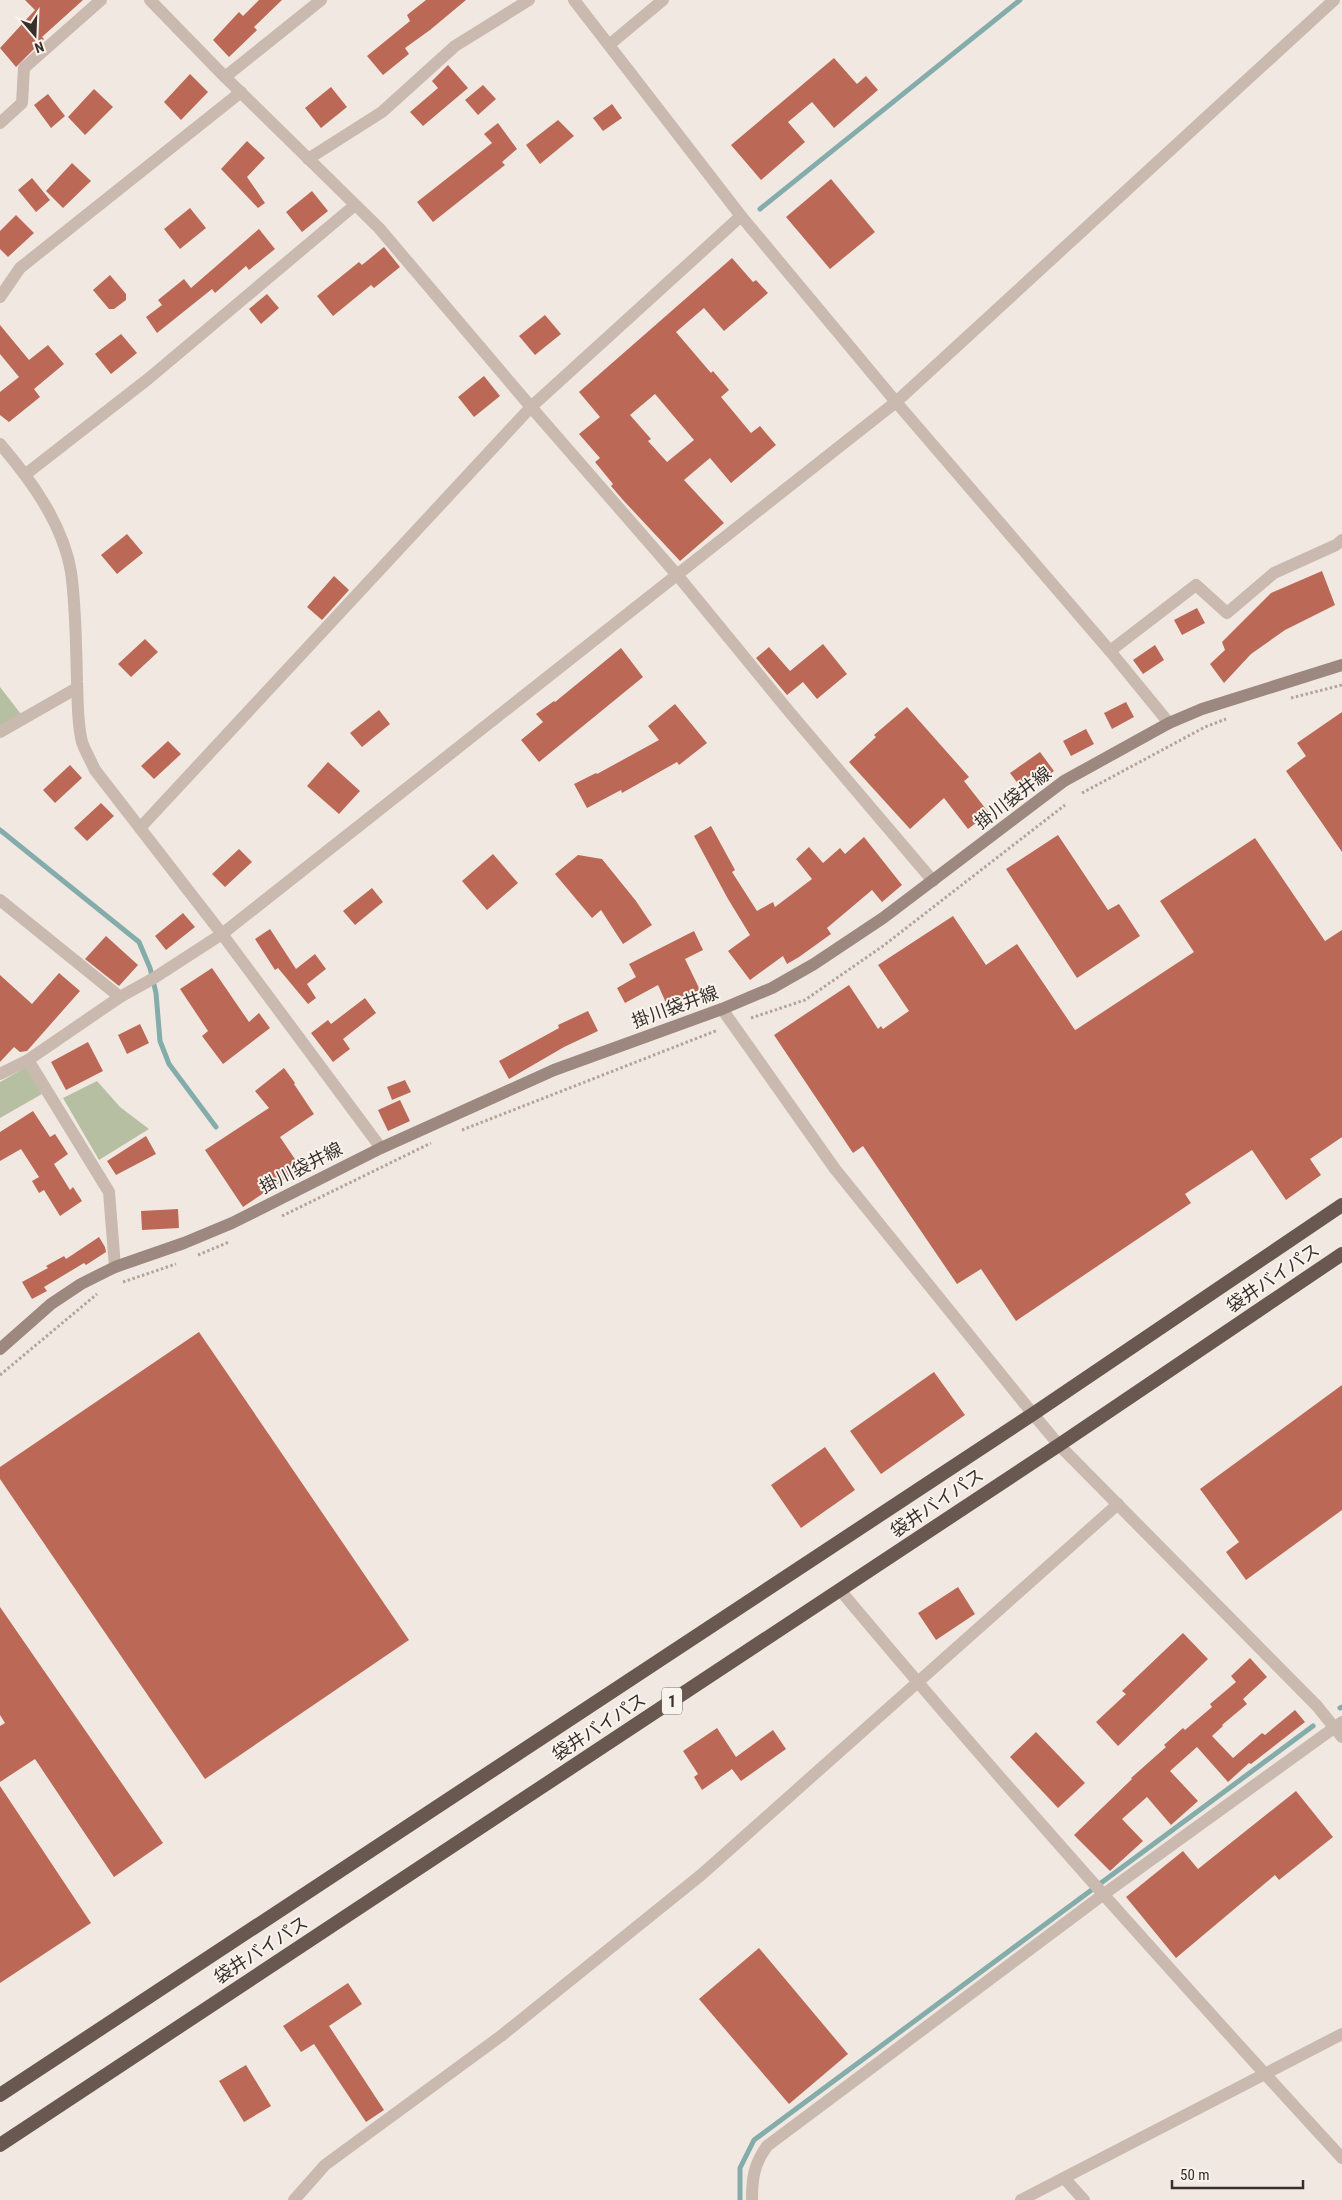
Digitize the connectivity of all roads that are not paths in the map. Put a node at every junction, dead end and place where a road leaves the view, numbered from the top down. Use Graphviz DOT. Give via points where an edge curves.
graph roads {
  1 [pos="100,0"];
  2 [pos="150,0"];
  3 [pos="320,0"];
  4 [pos="529,0"];
  5 [pos="574,0"];
  6 [pos="663,0"];
  7 [pos="1334,0"];
  8 [pos="609,45"];
  9 [pos="224,77"];
  10 [pos="241,92"];
  11 [pos="0,123"];
  12 [pos="308,159"];
  13 [pos="355,204"];
  14 [pos="741,216"];
  15 [pos="0,297"];
  16 [pos="896,402"];
  17 [pos="531,407"];
  18 [pos="0,444"];
  19 [pos="26,474"];
  20 [pos="1342,540"];
  21 [pos="678,576"];
  22 [pos="1110,651"];
  23 [pos="1342,666"];
  24 [pos="77,688"];
  25 [pos="1169,724"];
  26 [pos="0,732"];
  27 [pos="140,828"];
  28 [pos="933,881"];
  29 [pos="0,900"];
  30 [pos="222,934"];
  31 [pos="120,997"];
  32 [pos="722,1009"];
  33 [pos="28,1060"];
  34 [pos="0,1074"];
  35 [pos="381,1148"];
  36 [pos="1342,1205"];
  37 [pos="1342,1254"];
  38 [pos="115,1267"];
  39 [pos="0,1349"];
  40 [pos="1032,1414"];
  41 [pos="1059,1445"];
  42 [pos="1118,1504"];
  43 [pos="840,1590"];
  44 [pos="917,1682"];
  45 [pos="1339,1728"];
  46 [pos="1100,1889"];
  47 [pos="1342,2034"];
  48 [pos="1266,2074"];
  49 [pos="0,2095"];
  50 [pos="0,2145"];
  51 [pos="1342,2158"];
  52 [pos="1064,2178"];
  53 [pos="294,2200"];
  54 [pos="752,2200"];
  55 [pos="1021,2200"];
  56 [pos="1084,2200"];
  1 -- 11 [label="street" via="24,68 22,103"];
  2 -- 9 [label="street"];
  3 -- 9 [label="street"];
  4 -- 12 [label="street" via="455,46 382,112"];
  5 -- 8 [label="street"];
  6 -- 8 [label="street"];
  7 -- 16 [label="street"];
  8 -- 14 [label="street"];
  9 -- 10 [label="street"];
  10 -- 12 [label="street"];
  10 -- 15 [label="street" via="20,268"];
  12 -- 13 [label="street"];
  13 -- 17 [label="street"];
  13 -- 19 [label="street" via="148,379"];
  14 -- 16 [label="street"];
  14 -- 17 [label="street"];
  16 -- 21 [label="street"];
  16 -- 22 [label="street"];
  17 -- 21 [label="street"];
  17 -- 27 [label="street"];
  18 -- 19 [label="street"];
  19 -- 24 [label="street" via="58,530 71,570"];
  20 -- 22 [label="street" via="1274,573 1228,613 1196,585"];
  21 -- 28 [label="street"];
  21 -- 30 [label="street"];
  22 -- 25 [label="street"];
  23 -- 25 [label="main road, 掛川袋井線" via="1202,709"];
  24 -- 26 [label="street"];
  24 -- 27 [label="street" via="83,744 95,770"];
  25 -- 28 [label="main road, 掛川袋井線" via="1064,781"];
  27 -- 30 [label="street"];
  28 -- 32 [label="main road, 掛川袋井線" via="814,964 772,988"];
  29 -- 31 [label="street"];
  30 -- 31 [label="street"];
  30 -- 35 [label="street"];
  31 -- 33 [label="street"];
  32 -- 35 [label="main road, 掛川袋井線" via="554,1070"];
  32 -- 40 [label="street" via="835,1169"];
  33 -- 34 [label="street"];
  33 -- 38 [label="street" via="110,1192"];
  35 -- 38 [label="main road, 掛川袋井線" via="232,1223"];
  36 -- 40 [label="highway, 袋井バイパス / 1"];
  37 -- 41 [label="highway, 袋井バイパス / 1"];
  38 -- 39 [label="main road, 掛川袋井線" via="51,1304"];
  40 -- 41 [label="street"];
  40 -- 49 [label="highway, 袋井バイパス / 1"];
  41 -- 42 [label="street"];
  41 -- 43 [label="highway, 袋井バイパス / 1"];
  42 -- 44 [label="street"];
  42 -- 45 [label="street"];
  43 -- 44 [label="street"];
  43 -- 50 [label="highway, 袋井バイパス / 1"];
  44 -- 46 [label="street"];
  44 -- 53 [label="street" via="701,1874 501,2036 325,2165"];
  45 -- 46 [label="street"];
  46 -- 48 [label="street"];
  46 -- 54 [label="street" via="767,2146 752,2175"];
  47 -- 48 [label="street"];
  48 -- 51 [label="street"];
  48 -- 52 [label="street"];
  52 -- 55 [label="street"];
  52 -- 56 [label="street"];
}
